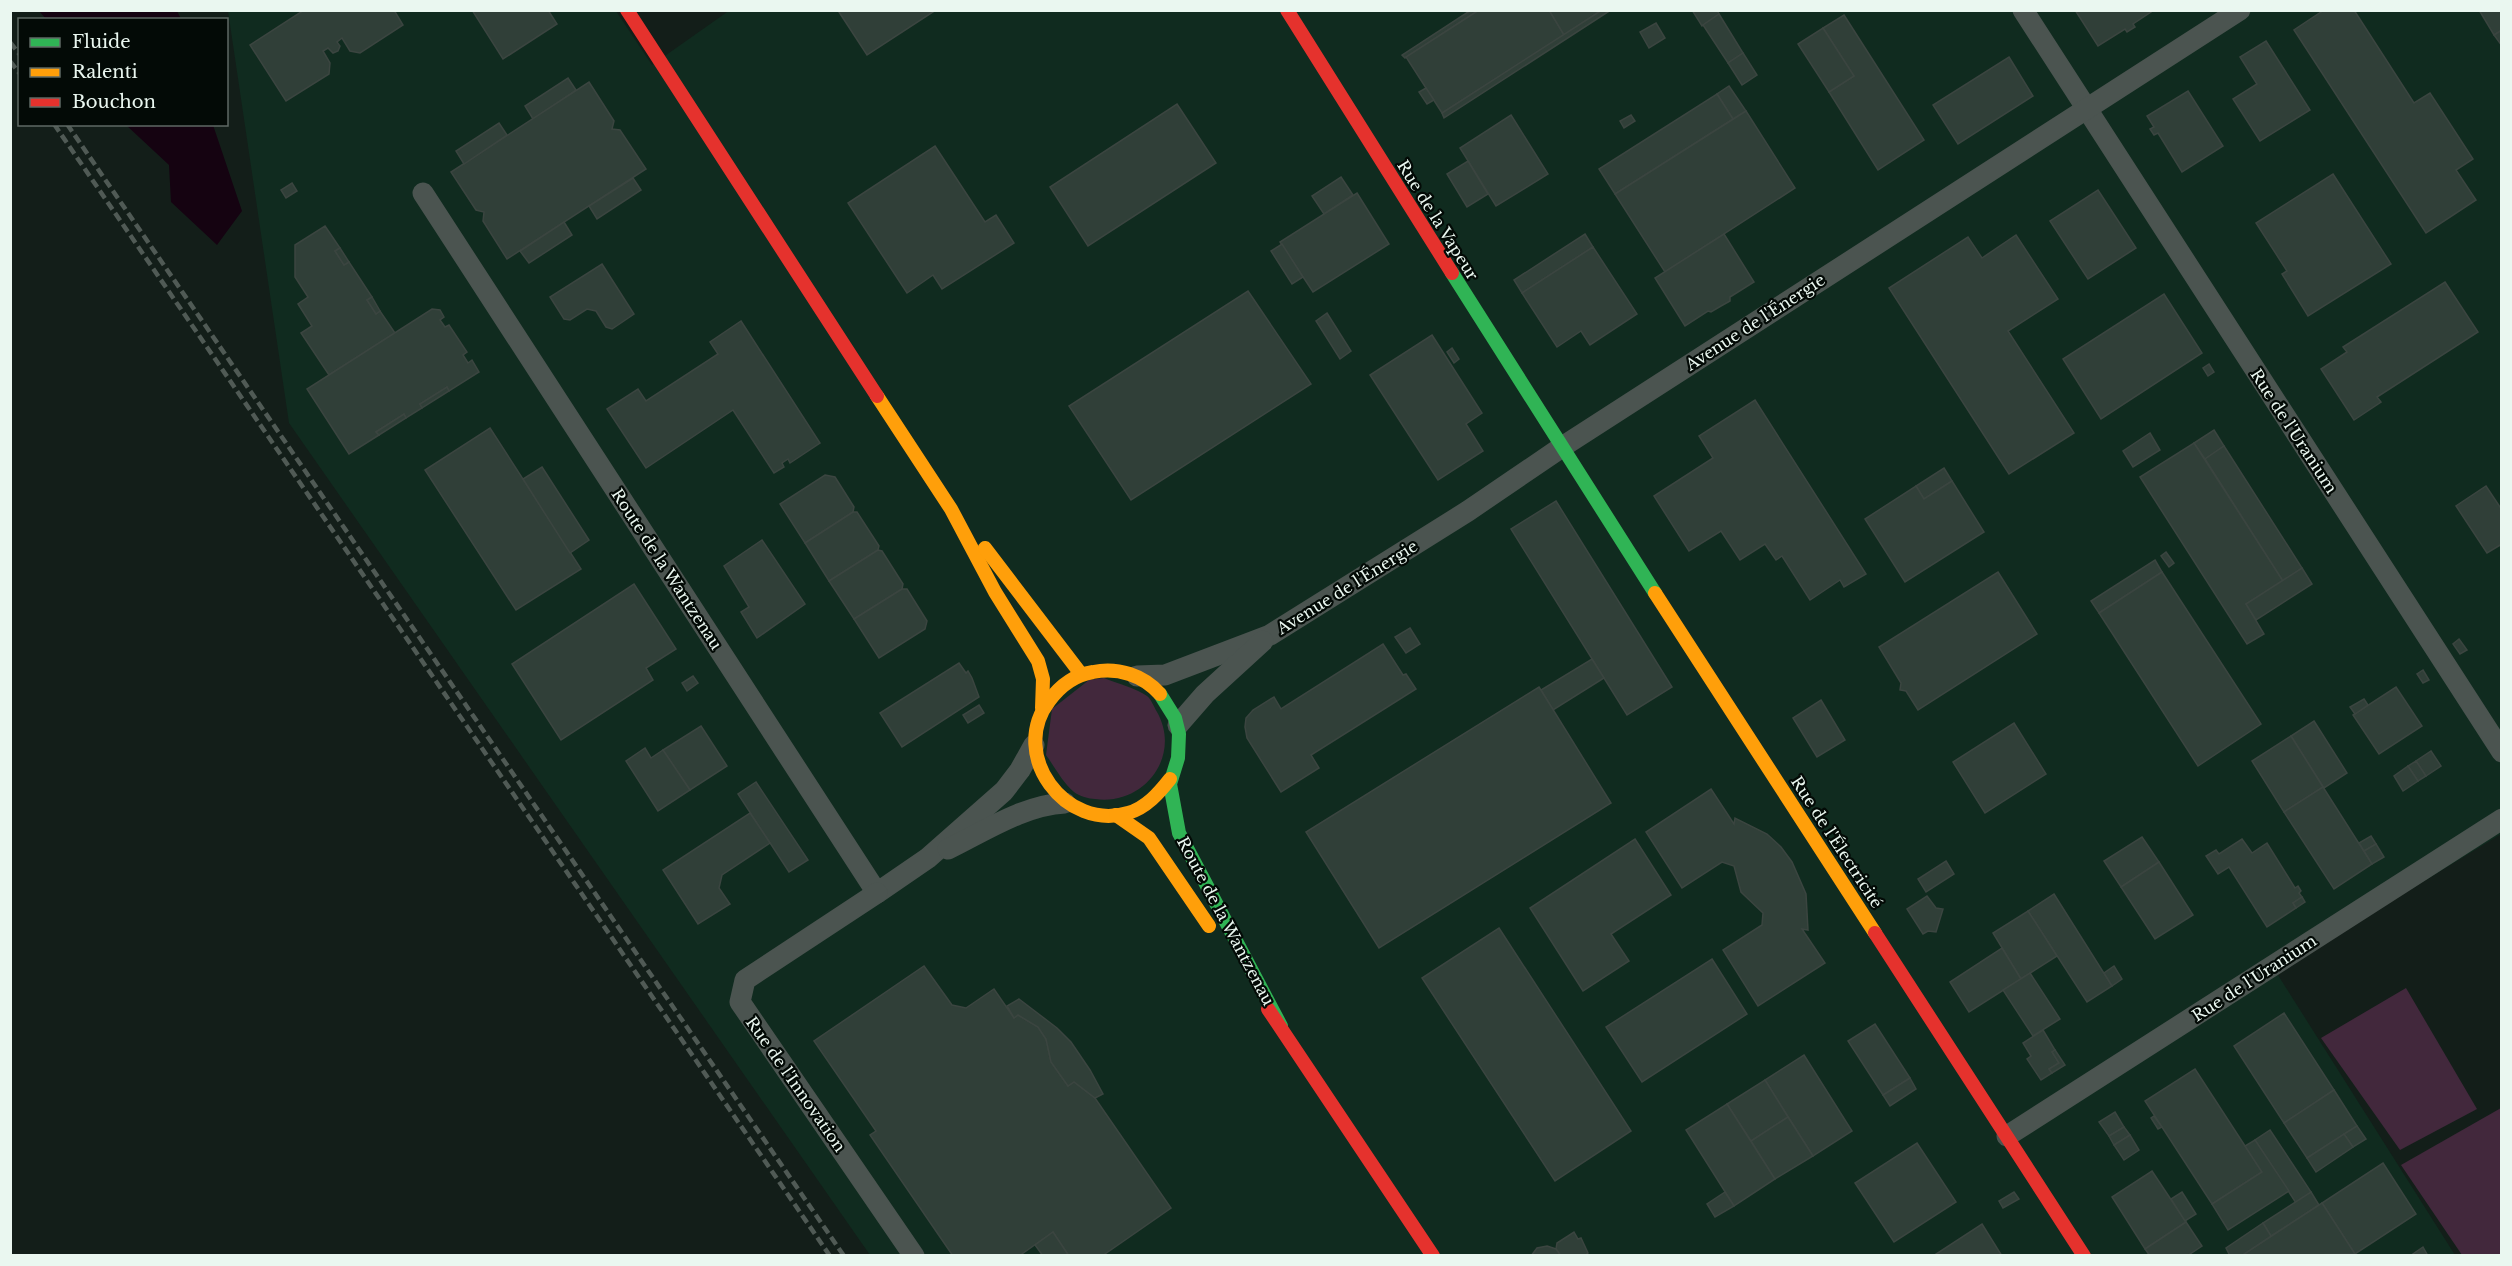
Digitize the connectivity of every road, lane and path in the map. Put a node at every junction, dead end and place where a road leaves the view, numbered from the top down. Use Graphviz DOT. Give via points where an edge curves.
graph roads {
  1 [pos="627,10"];
  2 [pos="1287,10"];
  3 [pos="2023,10"];
  4 [pos="2241,10"];
  5 [pos="2087,110"];
  6 [pos="423,193"];
  7 [pos="1562,447"];
  8 [pos="951,509"];
  9 [pos="1270,634"];
  10 [pos="1081,675"];
  11 [pos="1137,676"];
  12 [pos="1042,708"];
  13 [pos="1178,725"];
  14 [pos="1034,746"];
  15 [pos="2502,752"];
  16 [pos="1170,779"];
  17 [pos="1065,803"];
  18 [pos="1116,816"];
  19 [pos="2502,819"];
  20 [pos="928,858"];
  21 [pos="878,893"];
  22 [pos="1281,1026"];
  23 [pos="2007,1136"];
  24 [pos="1432,1253"];
  25 [pos="914,1256"];
  26 [pos="2084,1256"];
  1 -- 8 [label="main road"];
  2 -- 7 [label="main road, Rue de la Vapeur"];
  3 -- 5 [label="street, Rue de l'Uranium"];
  4 -- 5 [label="street, Avenue de l'Énergie"];
  5 -- 7 [label="street, Avenue de l'Énergie"];
  5 -- 15 [label="street, Rue de l'Uranium"];
  6 -- 21 [label="street, Route de la Wantzenau"];
  7 -- 9 [label="street, Avenue de l'Énergie" via="1468,511"];
  7 -- 23 [label="main road, Rue de l'Électricité"];
  8 -- 10 [label="main road" via="1012,580"];
  8 -- 12 [label="main road" via="995,592 1038,661 1043,680"];
  9 -- 11 [label="street, Avenue de l'Énergie" via="1165,675"];
  9 -- 13 [label="street, Avenue de l'Énergie" via="1204,694"];
  10 -- 11 [label="main road" via="1119,670"];
  10 -- 12 [label="main road" via="1065,682"];
  11 -- 13 [label="main road" via="1155,688"];
  12 -- 14 [label="main road"];
  13 -- 16 [label="main road" via="1180,743"];
  14 -- 17 [label="main road" via="1043,778"];
  14 -- 20 [label="street" via="1004,791"];
  16 -- 18 [label="main road" via="1156,797"];
  16 -- 22 [label="main road, Route de la Wantzenau" via="1180,837"];
  17 -- 18 [label="main road" via="1081,811"];
  17 -- 20 [label="street" via="1046,804"];
  18 -- 22 [label="main road, Route de la Wantzenau" via="1149,838"];
  19 -- 23 [label="street, Rue de l'Uranium"];
  20 -- 21 [label="street"];
  21 -- 25 [label="street, Rue de l'Innovation" via="745,980 740,1002"];
  22 -- 24 [label="main road, Route de la Wantzenau"];
  23 -- 26 [label="main road, Rue de l'Électricité"];
}
